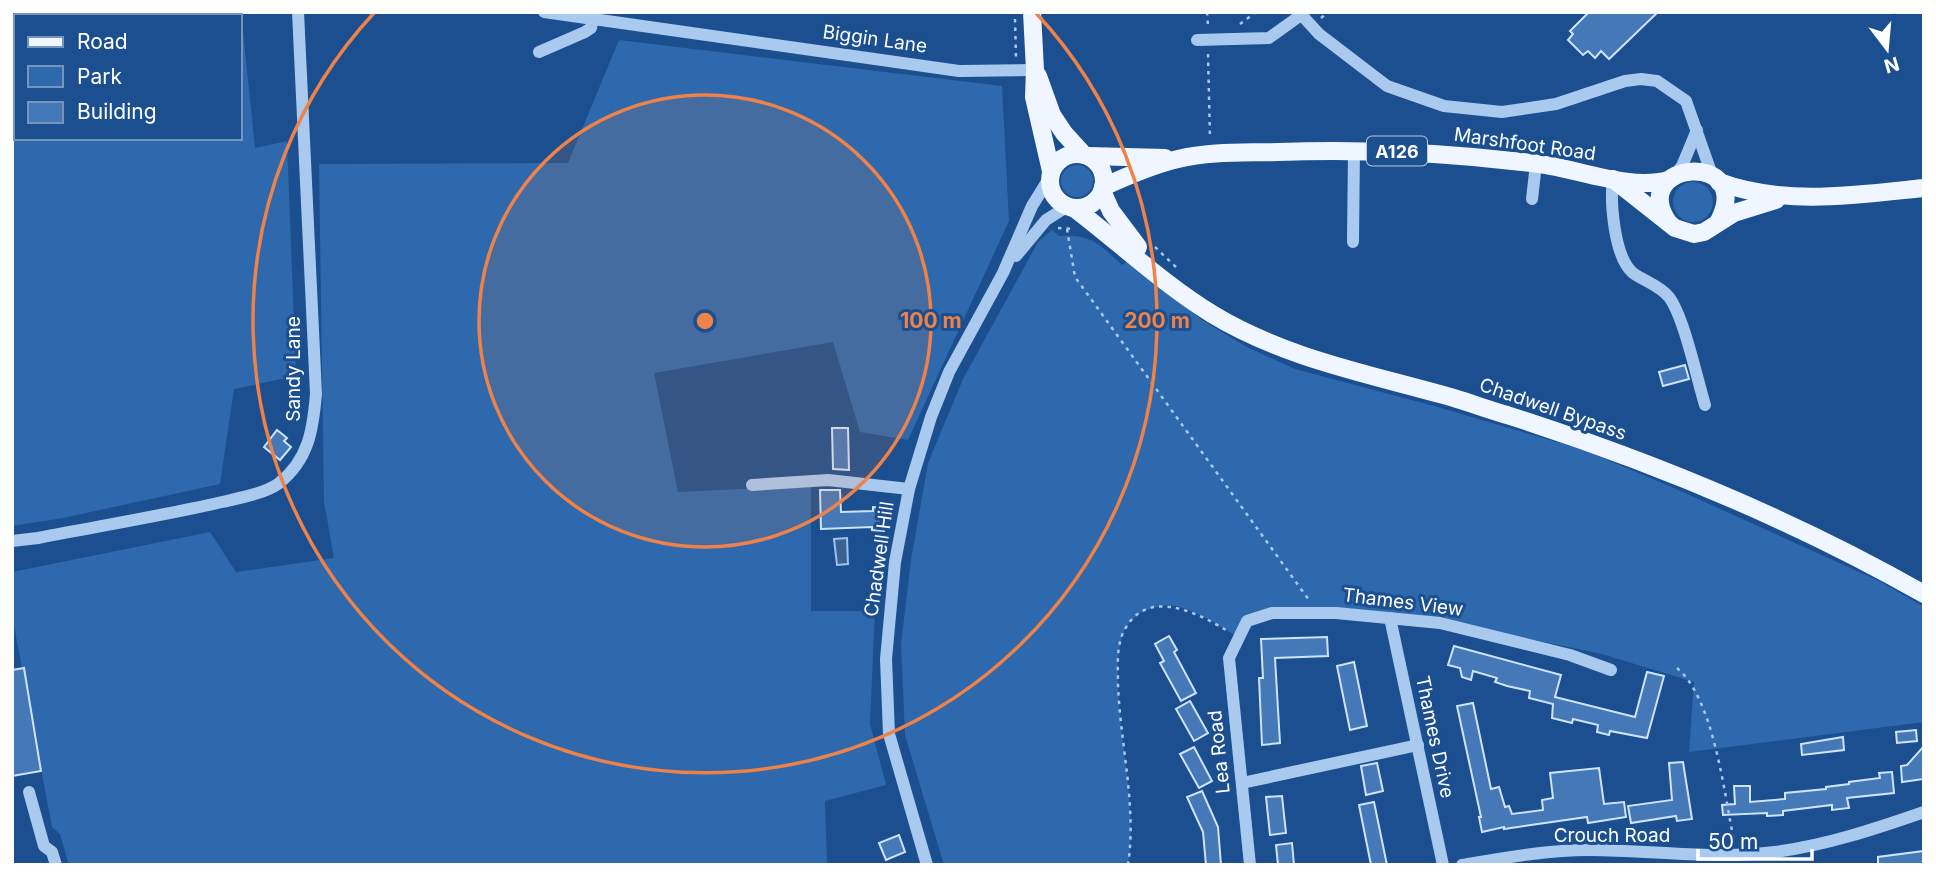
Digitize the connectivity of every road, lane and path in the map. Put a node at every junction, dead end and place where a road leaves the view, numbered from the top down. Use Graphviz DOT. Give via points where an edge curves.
graph roads {
  1 [pos="298,12"];
  2 [pos="544,12"];
  3 [pos="664,12"];
  4 [pos="1014,12"];
  5 [pos="1032,12"];
  6 [pos="1256,12"];
  7 [pos="1300,14"];
  8 [pos="593,18"];
  9 [pos="662,28"];
  10 [pos="1234,29"];
  11 [pos="1203,40"];
  12 [pos="539,52"];
  13 [pos="1016,60"];
  14 [pos="1035,70"];
  15 [pos="1210,130"];
  16 [pos="1697,130"];
  17 [pos="1354,150"];
  18 [pos="1086,155"];
  19 [pos="1179,158"];
  20 [pos="1535,170"];
  21 [pos="1051,174"];
  22 [pos="1671,178"];
  23 [pos="1613,179"];
  24 [pos="1715,179"];
  25 [pos="1924,188"];
  26 [pos="1102,189"];
  27 [pos="1790,196"];
  28 [pos="1535,199"];
  29 [pos="1071,207"];
  30 [pos="1719,221"];
  31 [pos="1054,227"];
  32 [pos="1675,228"];
  33 [pos="1353,243"];
  34 [pos="1003,273"];
  35 [pos="1165,279"];
  36 [pos="1705,405"];
  37 [pos="752,485"];
  38 [pos="909,489"];
  39 [pos="12,541"];
  40 [pos="1924,594"];
  41 [pos="1318,613"];
  42 [pos="1390,618"];
  43 [pos="1238,637"];
  44 [pos="1676,668"];
  45 [pos="1611,670"];
  46 [pos="1418,745"];
  47 [pos="1242,783"];
  48 [pos="29,792"];
  49 [pos="1924,812"];
  50 [pos="1737,855"];
  51 [pos="56,865"];
  52 [pos="928,865"];
  53 [pos="1128,865"];
  54 [pos="1250,865"];
  55 [pos="1443,865"];
  56 [pos="1462,865"];
  1 -- 39 [label="street, Sandy Lane" via="316,394 313,431 298,463 276,485 247,496"];
  2 -- 8 [label="street, Biggin Lane"];
  3 -- 9 [label="street"];
  4 -- 13 [label="path"];
  5 -- 14 [label="main road"];
  6 -- 10 [label="path"];
  7 -- 11 [label="street" via="1269,38"];
  7 -- 16 [label="street" via="1387,86 1444,106 1502,112 1556,104 1625,80 1641,79 1657,81 1686,101"];
  8 -- 9 [label="street, Biggin Lane"];
  8 -- 12 [label="street" via="585,32"];
  9 -- 14 [label="street, Biggin Lane" via="959,71"];
  11 -- 15 [label="path"];
  14 -- 18 [label="main road" via="1052,115"];
  14 -- 21 [label="main road" via="1034,97"];
  16 -- 22 [label="street" via="1682,166"];
  16 -- 24 [label="street" via="1705,162"];
  17 -- 19 [label="main road, Marshfoot Road / A126"];
  17 -- 20 [label="main road, Marshfoot Road / A126" via="1441,153"];
  17 -- 33 [label="street"];
  18 -- 19 [label="main road, Marshfoot Road / A126"];
  18 -- 21 [label="main road" via="1065,156"];
  18 -- 26 [label="main road" via="1101,169"];
  19 -- 26 [label="main road, Marshfoot Road / A126"];
  20 -- 23 [label="main road, Marshfoot Road / A126"];
  20 -- 28 [label="street"];
  21 -- 29 [label="main road" via="1053,193"];
  21 -- 34 [label="street, Chadwell Hill"];
  22 -- 23 [label="main road, Marshfoot Road / A126" via="1648,184"];
  22 -- 24 [label="main road, Marshfoot Road / A126" via="1690,170"];
  22 -- 32 [label="main road" via="1663,191 1661,209"];
  23 -- 32 [label="main road, Marshfoot Road / A126"];
  23 -- 36 [label="street" via="1614,222 1623,258 1635,274 1669,297"];
  24 -- 27 [label="main road, Marshfoot Road / A126" via="1756,193"];
  24 -- 30 [label="main road" via="1725,202"];
  25 -- 27 [label="main road, Marshfoot Road / A126"];
  26 -- 29 [label="main road" via="1089,205"];
  26 -- 35 [label="main road, Chadwell Bypass" via="1127,236"];
  27 -- 30 [label="main road, Marshfoot Road / A126"];
  29 -- 34 [label="street, Chadwell Hill" via="1046,220"];
  29 -- 35 [label="main road, Chadwell Bypass"];
  30 -- 32 [label="main road, Marshfoot Road / A126" via="1694,234"];
  31 -- 41 [label="path" via="1067,229 1075,278"];
  34 -- 38 [label="street, Chadwell Hill" via="949,372"];
  35 -- 40 [label="main road, Chadwell Bypass" via="1213,315 1300,356 1587,441 1768,514"];
  37 -- 38 [label="street" via="828,480"];
  38 -- 52 [label="street, Chadwell Hill" via="895,562 885,678 893,752"];
  41 -- 42 [label="street, Thames View"];
  41 -- 43 [label="street, Thames View" via="1272,613 1247,621"];
  42 -- 45 [label="street, Thames View" via="1440,623 1570,655"];
  42 -- 46 [label="street, Thames Drive"];
  43 -- 47 [label="street, Lea Road" via="1229,658"];
  43 -- 53 [label="path" via="1175,606 1159,606 1138,615 1124,631 1118,668"];
  44 -- 50 [label="path" via="1700,701"];
  46 -- 47 [label="street"];
  46 -- 55 [label="street, Thames Drive"];
  47 -- 54 [label="street, Lea Road"];
  48 -- 51 [label="street" via="44,846 52,852"];
  49 -- 50 [label="street, Crouch Road" via="1846,839"];
  50 -- 56 [label="street, Crouch Road" via="1588,850"];
}
